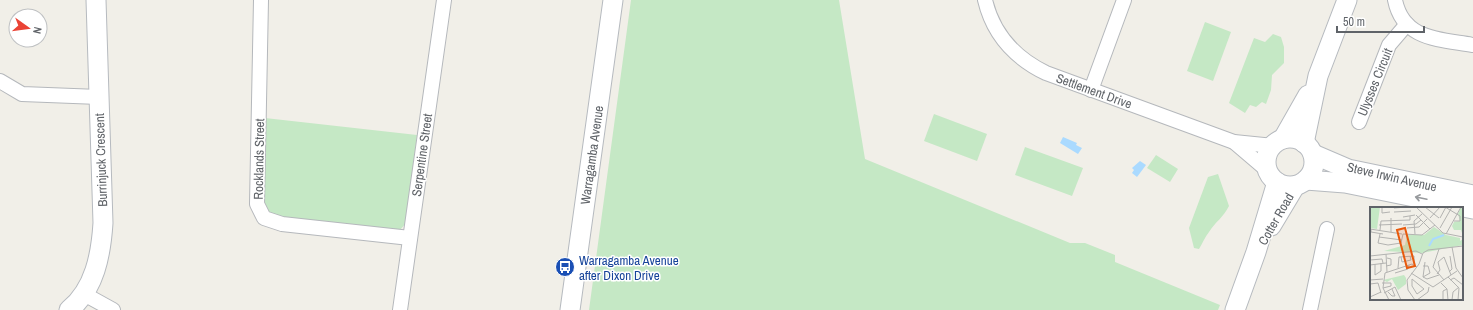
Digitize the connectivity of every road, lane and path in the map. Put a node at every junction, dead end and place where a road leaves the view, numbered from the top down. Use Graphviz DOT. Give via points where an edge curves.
graph roads {
  1 [pos="96,0"];
  2 [pos="261,0"];
  3 [pos="444,0"];
  4 [pos="613,0"];
  5 [pos="985,0"];
  6 [pos="1124,0"];
  7 [pos="1347,0"];
  8 [pos="1394,0"];
  9 [pos="1407,24"];
  10 [pos="1473,45"];
  11 [pos="1318,76"];
  12 [pos="0,81"];
  13 [pos="1091,90"];
  14 [pos="99,97"];
  15 [pos="1359,122"];
  16 [pos="1234,142"];
  17 [pos="1278,143"];
  18 [pos="1308,148"];
  19 [pos="1272,177"];
  20 [pos="1301,183"];
  21 [pos="1473,195"];
  22 [pos="1473,209"];
  23 [pos="1327,229"];
  24 [pos="410,238"];
  25 [pos="1256,252"];
  26 [pos="84,294"];
  27 [pos="69,310"];
  28 [pos="113,310"];
  29 [pos="400,310"];
  30 [pos="570,310"];
  31 [pos="1235,310"];
  32 [pos="1310,310"];
  1 -- 14 [label="main road, Burrinjuck Crescent"];
  2 -- 24 [label="street, Rocklands Street" via="257,204 264,218 282,224"];
  3 -- 24 [label="street, Serpentine Street"];
  4 -- 30 [label="main road, Warragamba Avenue"];
  5 -- 13 [label="street, Settlement Drive" via="995,28 1018,56 1046,73"];
  6 -- 13 [label="street"];
  7 -- 11 [label="main road"];
  8 -- 9 [label="street" via="1397,13"];
  9 -- 10 [label="street" via="1419,34"];
  9 -- 15 [label="street, Ulysses Circuit" via="1389,45"];
  11 -- 17 [label="main road"];
  11 -- 18 [label="main road"];
  12 -- 14 [label="street" via="22,94"];
  13 -- 16 [label="street, Settlement Drive"];
  14 -- 26 [label="main road, Burrinjuck Crescent" via="102,244 98,264"];
  16 -- 17 [label="street, Settlement Drive"];
  16 -- 19 [label="street, Settlement Drive"];
  17 -- 18 [label="main road" via="1298,140"];
  17 -- 19 [label="main road" via="1267,158"];
  18 -- 20 [label="main road" via="1313,168"];
  18 -- 21 [label="main road, Steve Irwin Avenue" via="1348,169"];
  19 -- 20 [label="main road" via="1289,186"];
  19 -- 25 [label="main road, Cotter Road"];
  22 -- 20 [label="main road, Steve Irwin Avenue, one-way" via="1345,183"];
  20 -- 25 [label="main road, Cotter Road"];
  23 -- 32 [label="street"];
  24 -- 29 [label="street, Serpentine Street"];
  25 -- 31 [label="main road, Cotter Road"];
  26 -- 27 [label="main road, Burrinjuck Crescent"];
  26 -- 28 [label="street"];
}
